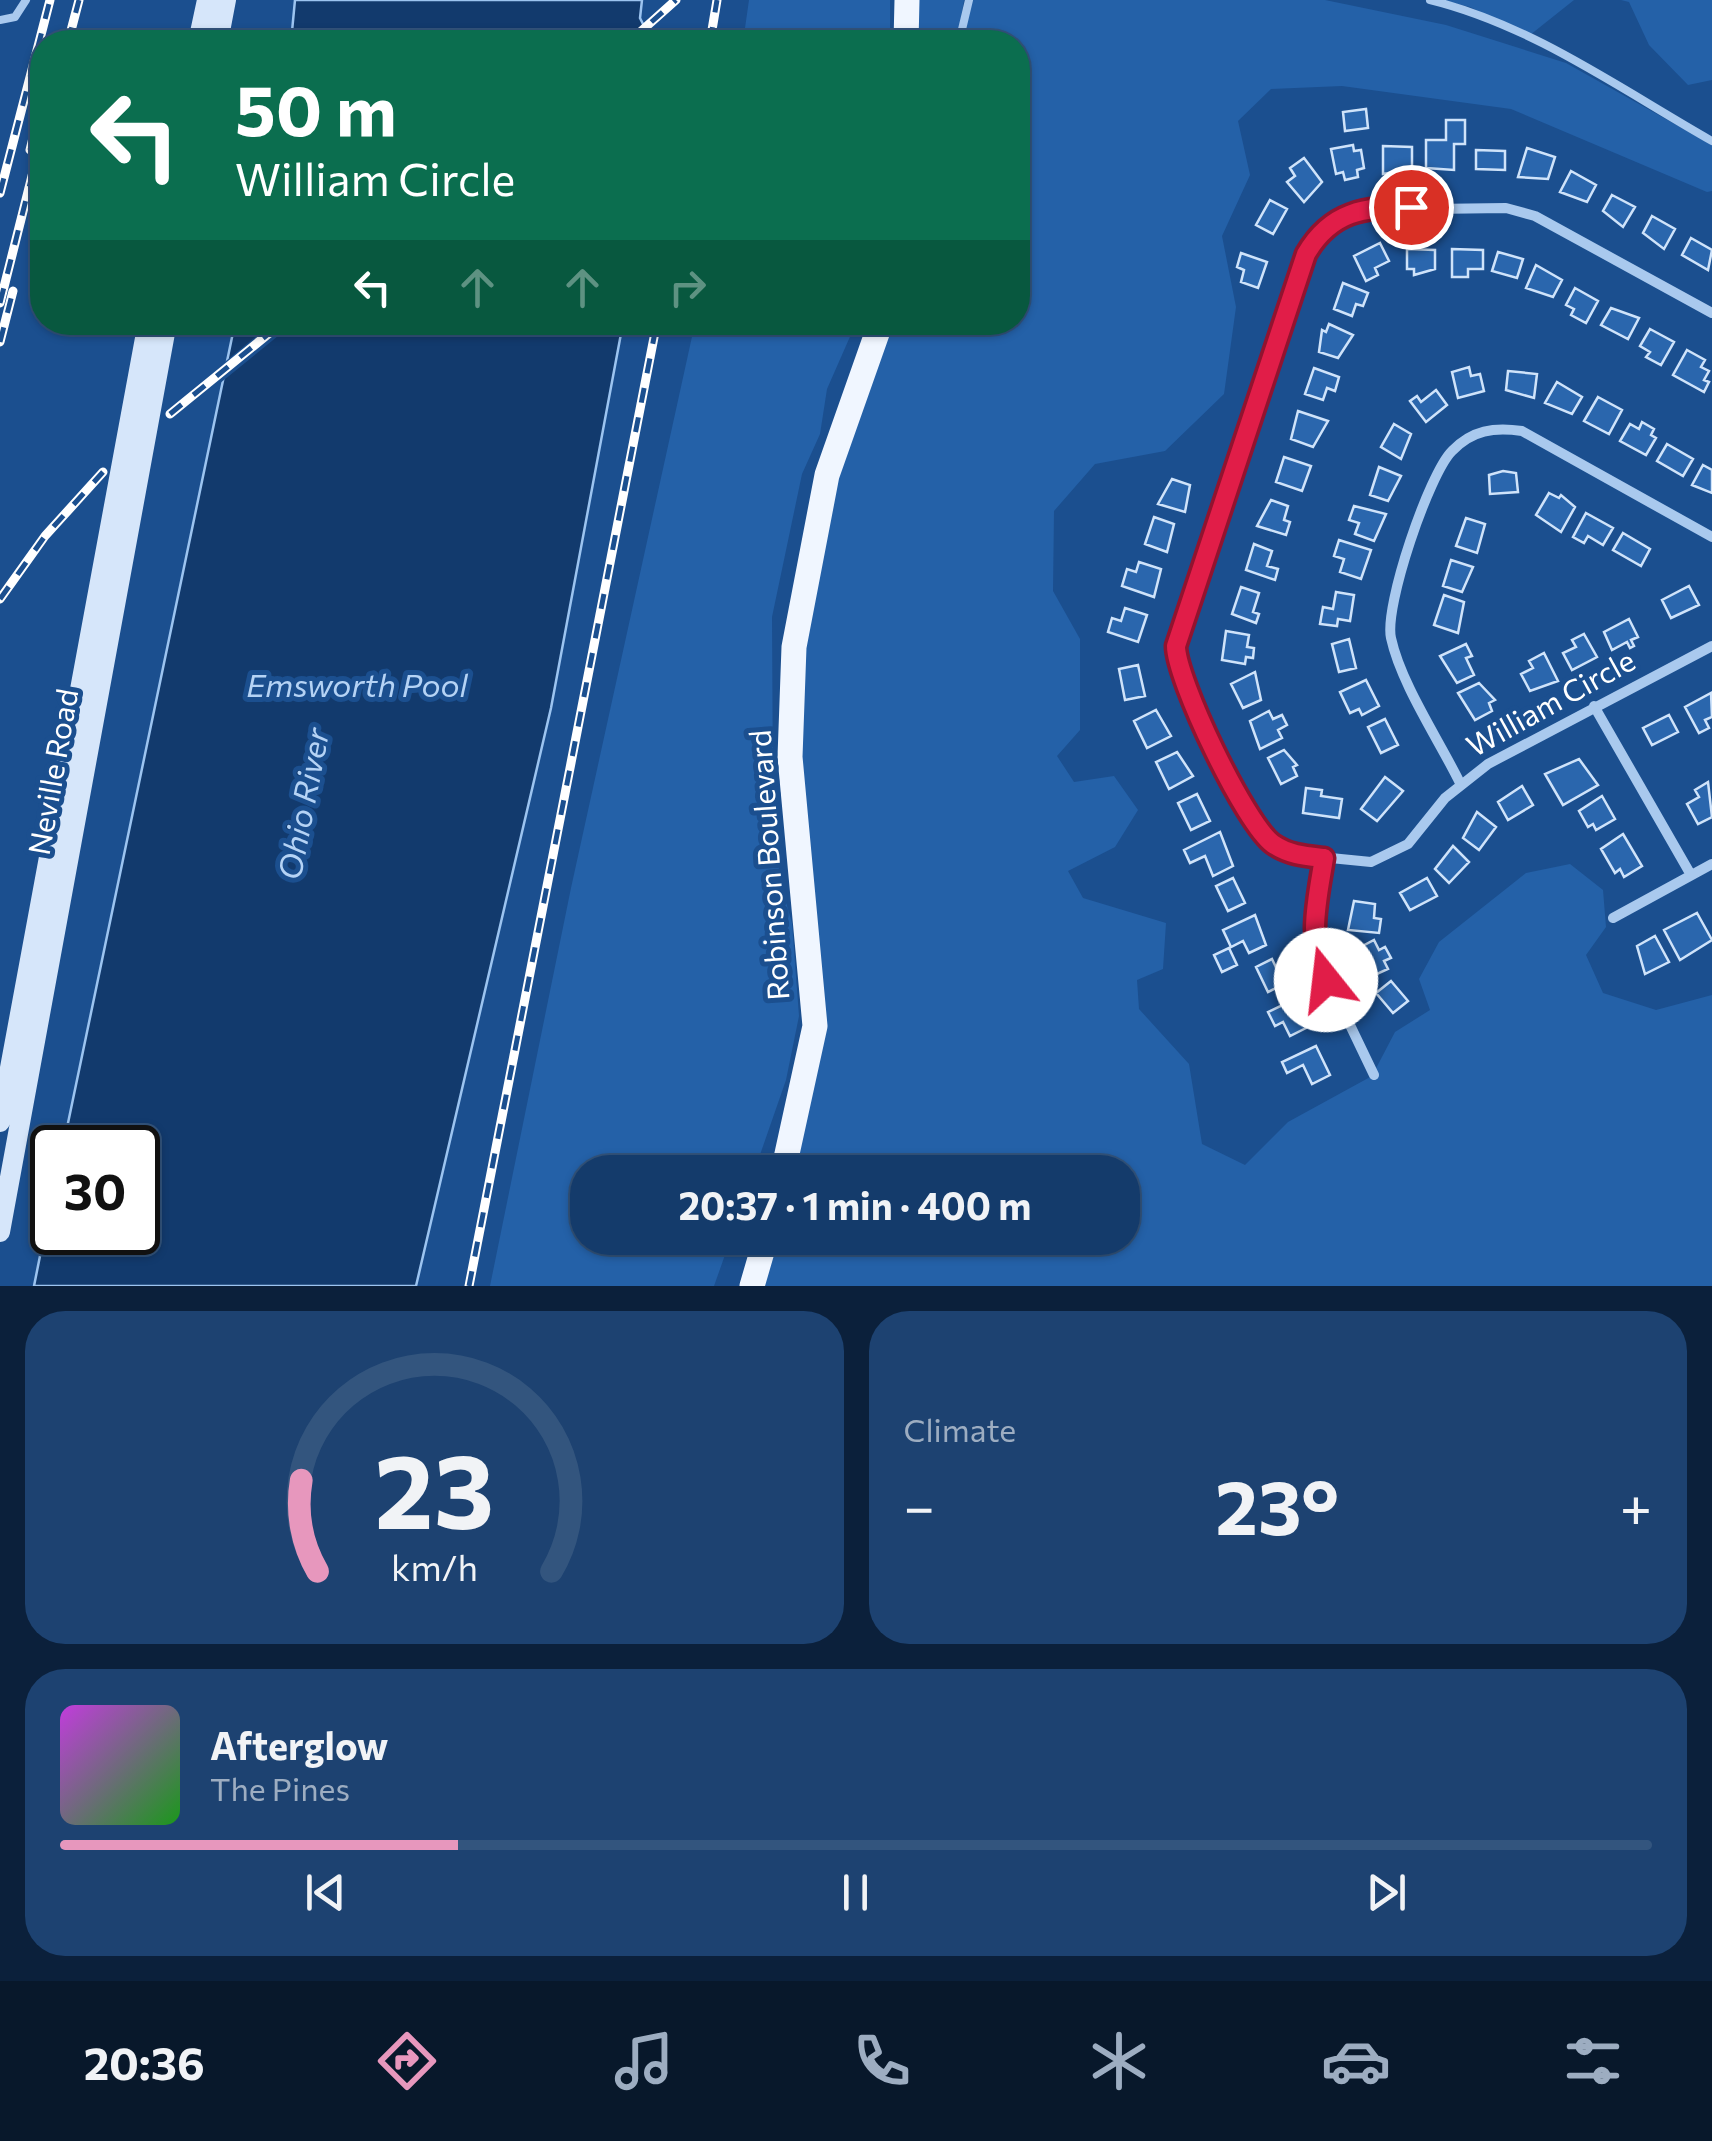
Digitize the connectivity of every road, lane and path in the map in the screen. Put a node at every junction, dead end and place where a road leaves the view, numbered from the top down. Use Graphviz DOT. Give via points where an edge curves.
graph roads {
  1 [pos="26,0"];
  2 [pos="906,0"];
  3 [pos="969,0"];
  4 [pos="1430,0"];
  5 [pos="210,1"];
  6 [pos="0,20"];
  7 [pos="202,30"];
  8 [pos="216,30"];
  9 [pos="906,30"];
  10 [pos="962,30"];
  11 [pos="1712,141"];
  12 [pos="1712,314"];
  13 [pos="146,335"];
  14 [pos="164,335"];
  15 [pos="876,335"];
  16 [pos="1712,536"];
  17 [pos="1712,646"];
  18 [pos="1594,706"];
  19 [pos="1460,784"];
  20 [pos="1324,858"];
  21 [pos="1712,864"];
  22 [pos="1691,875"];
  23 [pos="1613,918"];
  24 [pos="1374,1074"];
  25 [pos="0,1122"];
  26 [pos="787,1155"];
  27 [pos="0,1232"];
  28 [pos="761,1255"];
  29 [pos="752,1286"];
  1 -- 6 [label="lane" via="15,17"];
  2 -- 9 [label="main road"];
  3 -- 10 [label="lane"];
  4 -- 11 [label="lane" via="1541,42"];
  5 -- 7 [label="main road"];
  5 -- 8 [label="main road"];
  12 -- 20 [label="street, William Circle" via="1520,210 1379,207 1346,214 1318,234 1180,632 1176,660 1255,827 1290,854"];
  13 -- 25 [label="main road, Neville Road"];
  14 -- 27 [label="main road, Neville Road"];
  15 -- 26 [label="main road, Robinson Boulevard" via="828,475 794,646 790,756 815,1026"];
  16 -- 19 [label="street" via="1522,431 1486,430 1453,449 1432,483 1390,624 1401,664"];
  17 -- 18 [label="street, William Circle"];
  18 -- 19 [label="street, William Circle"];
  18 -- 22 [label="street"];
  19 -- 20 [label="street, William Circle" via="1391,856 1371,862"];
  20 -- 24 [label="street" via="1314,950"];
  21 -- 22 [label="street"];
  22 -- 23 [label="street"];
  28 -- 29 [label="main road"];
}
